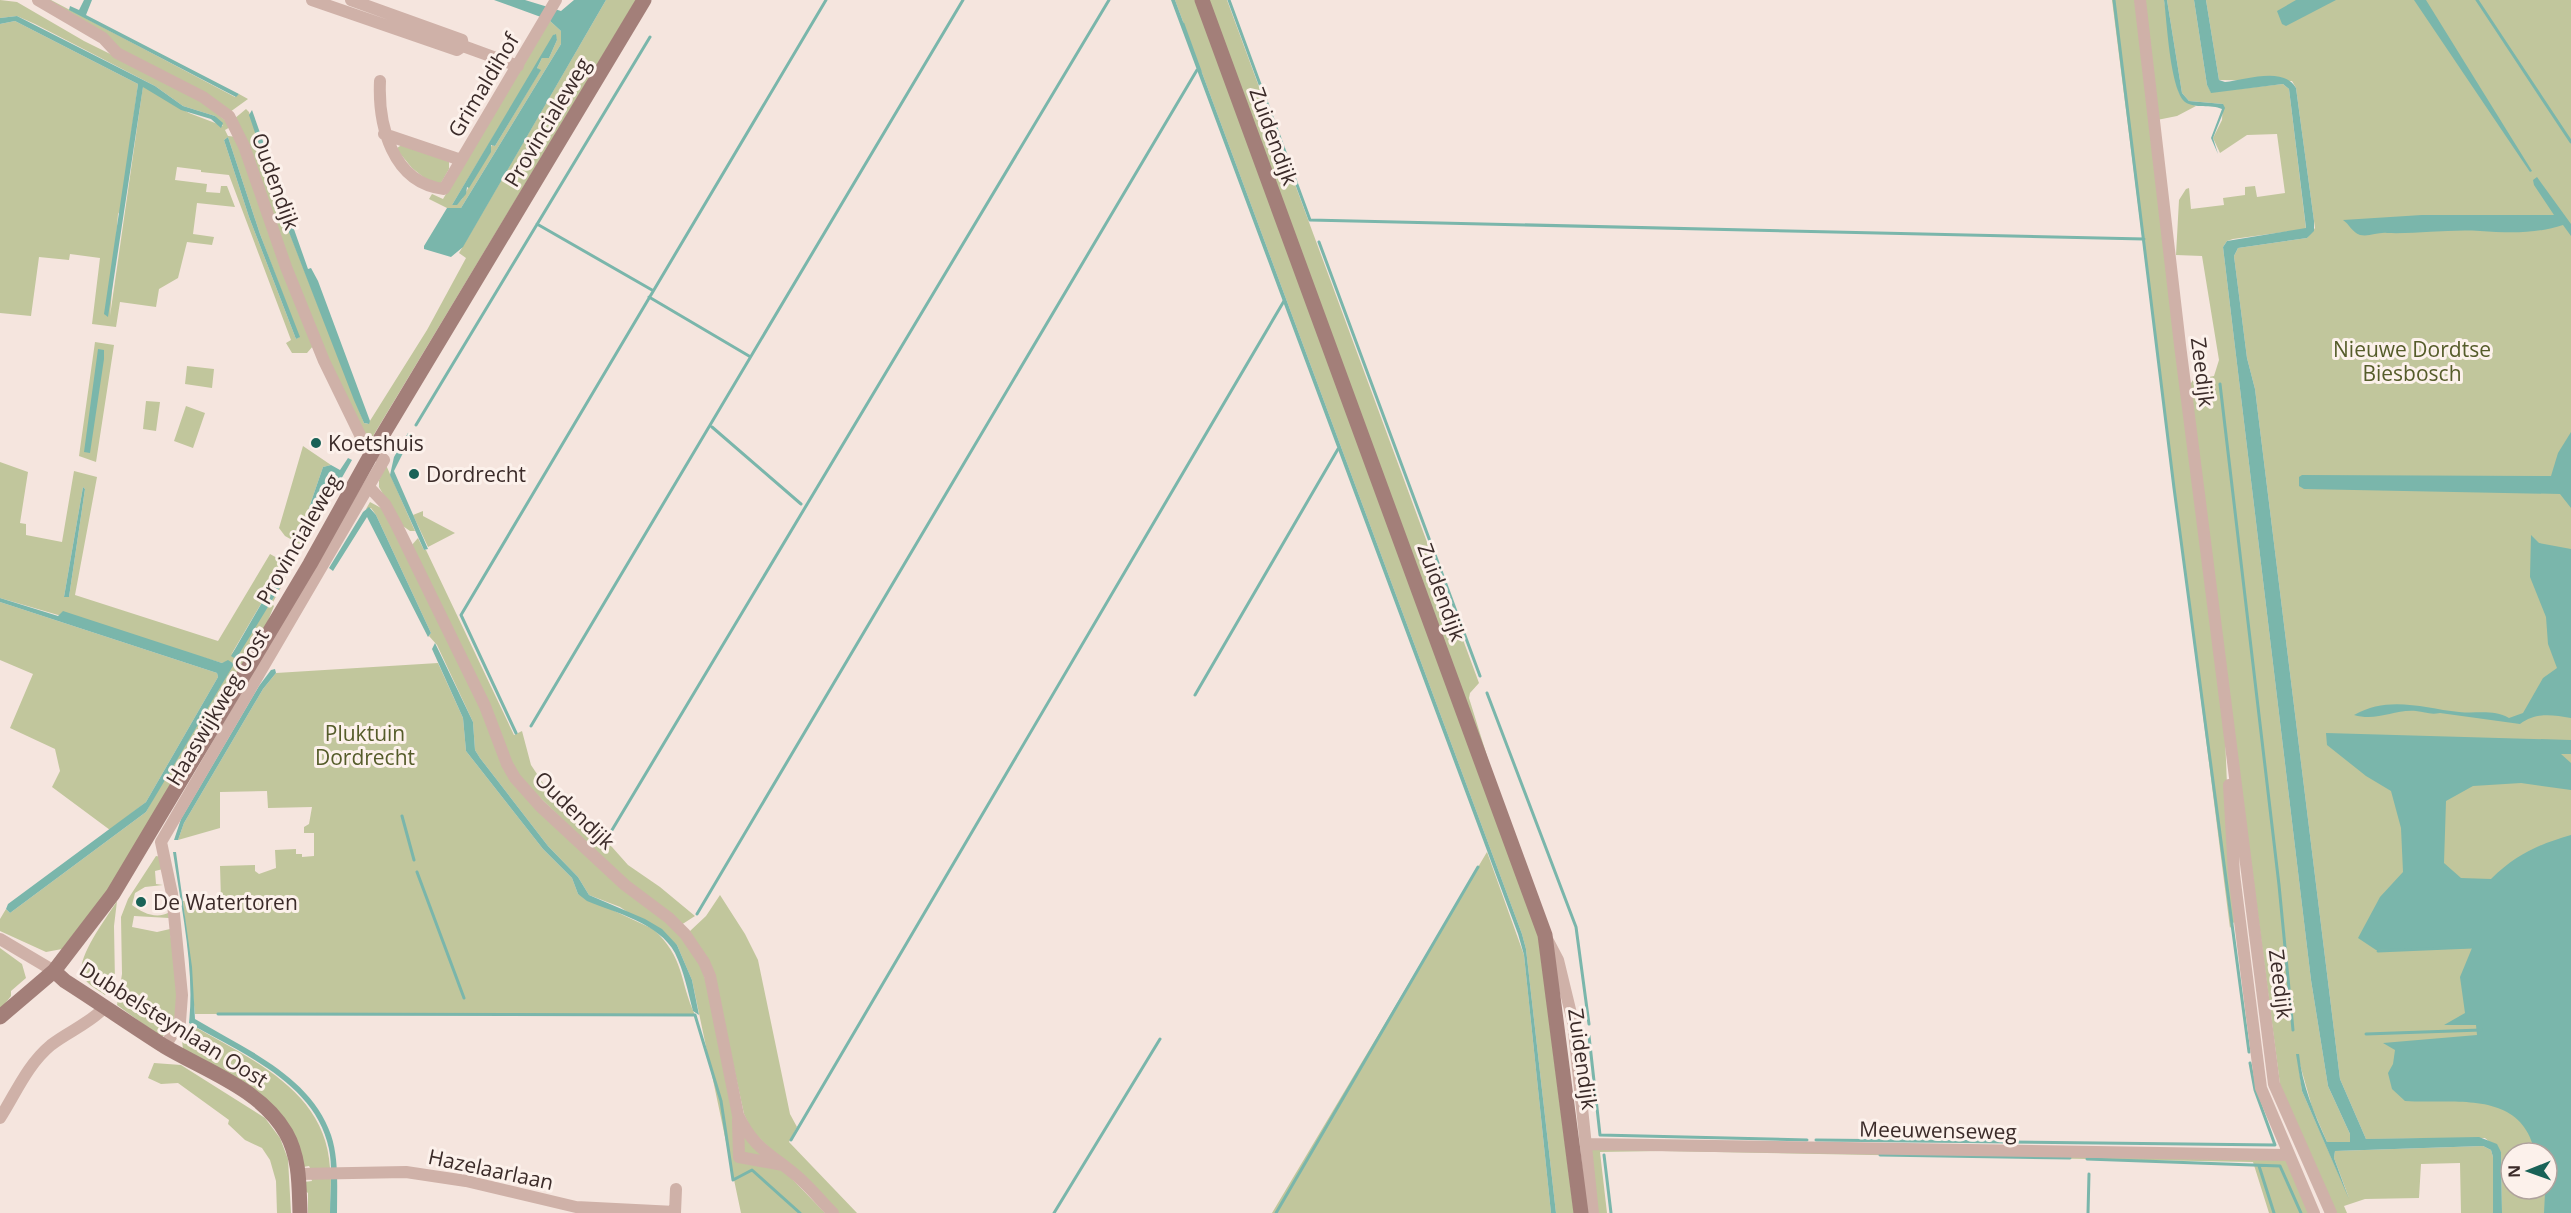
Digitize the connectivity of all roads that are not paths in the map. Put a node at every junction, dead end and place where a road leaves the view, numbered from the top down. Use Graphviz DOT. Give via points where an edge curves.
graph roads {
  1 [pos="38,0"];
  2 [pos="312,0"];
  3 [pos="351,0"];
  4 [pos="644,0"];
  5 [pos="1202,0"];
  6 [pos="2140,0"];
  7 [pos="555,2"];
  8 [pos="463,46"];
  9 [pos="518,66"];
  10 [pos="380,81"];
  11 [pos="384,134"];
  12 [pos="461,160"];
  13 [pos="379,455"];
  14 [pos="369,487"];
  15 [pos="356,496"];
  16 [pos="2231,748"];
  17 [pos="1545,935"];
  18 [pos="0,939"];
  19 [pos="54,971"];
  20 [pos="105,1007"];
  21 [pos="0,1017"];
  22 [pos="165,1046"];
  23 [pos="738,1115"];
  24 [pos="0,1118"];
  25 [pos="1586,1144"];
  26 [pos="2288,1155"];
  27 [pos="783,1165"];
  28 [pos="299,1174"];
  29 [pos="676,1189"];
  30 [pos="300,1213"];
  31 [pos="675,1213"];
  32 [pos="833,1213"];
  33 [pos="1581,1213"];
  34 [pos="1593,1213"];
  35 [pos="2314,1213"];
  36 [pos="2331,1213"];
  1 -- 13 [label="street, Oudendijk" via="103,38 117,53 203,97 228,116 244,146 324,361 360,435"];
  2 -- 8 [label="street" via="457,50"];
  3 -- 8 [label="street" via="462,40"];
  4 -- 13 [label="street, Provincialeweg"];
  5 -- 17 [label="street, Zuidendijk"];
  6 -- 16 [label="street, Zeedijk"];
  7 -- 9 [label="street, Grimaldihof"];
  8 -- 9 [label="street"];
  9 -- 12 [label="street, Grimaldihof"];
  10 -- 11 [label="street, Grimaldihof" via="379,108"];
  11 -- 12 [label="street, Grimaldihof"];
  11 -- 12 [label="street, Grimaldihof" via="407,172 430,188 444,189"];
  13 -- 14 [label="street, Haaswijkweg Oost"];
  13 -- 15 [label="street, Provincialeweg"];
  14 -- 15 [label="street, Haaswijkweg Oost"];
  14 -- 23 [label="street, Oudendijk" via="396,524 485,706 515,778 625,885 669,918 704,962"];
  15 -- 19 [label="street, Provincialeweg" via="113,894"];
  15 -- 22 [label="street, Haaswijkweg Oost" via="161,842 172,894 182,995 180,1022"];
  16 -- 26 [label="street, Zeedijk" via="2228,771 2234,874 2259,1080"];
  16 -- 36 [label="street, Zeedijk" via="2274,1084"];
  17 -- 25 [label="street" via="1558,960 1573,1022"];
  17 -- 33 [label="street, Zuidendijk"];
  18 -- 19 [label="street"];
  19 -- 20 [label="street, Dubbelsteynlaan Oost"];
  19 -- 21 [label="street, Provincialeweg"];
  20 -- 22 [label="street, Dubbelsteynlaan Oost"];
  20 -- 24 [label="street" via="89,1023 53,1043 39,1056"];
  22 -- 28 [label="street, Dubbelsteynlaan Oost" via="262,1105 285,1132"];
  23 -- 27 [label="street, Oudendijk" via="755,1144"];
  23 -- 27 [label="street, Oudendijk" via="740,1157"];
  25 -- 26 [label="street, Meeuwenseweg"];
  25 -- 34 [label="street"];
  26 -- 35 [label="street, Zeedijk"];
  27 -- 32 [label="street, Oudendijk"];
  28 -- 30 [label="street, Dubbelsteynlaan Oost"];
  28 -- 31 [label="street, Hazelaarlaan" via="406,1172 576,1207"];
  29 -- 31 [label="street, Hazelaarlaan"];
}
